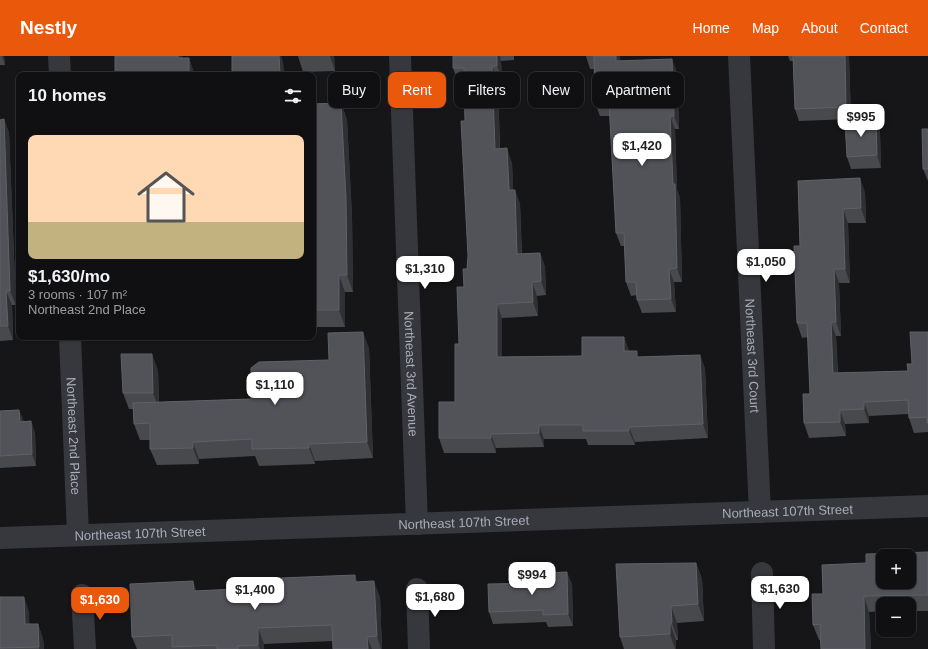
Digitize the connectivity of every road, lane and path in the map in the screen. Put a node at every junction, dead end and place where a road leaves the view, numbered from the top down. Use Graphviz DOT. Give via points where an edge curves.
graph roads {
  1 [pos="59,56"];
  2 [pos="400,56"];
  3 [pos="739,56"];
  4 [pos="60,72"];
  5 [pos="70,340"];
  6 [pos="928,506"];
  7 [pos="760,512"];
  8 [pos="416,524"];
  9 [pos="78,535"];
  10 [pos="0,538"];
  11 [pos="762,573"];
  12 [pos="416,589"];
  13 [pos="82,595"];
  14 [pos="85,649"];
  15 [pos="419,649"];
  16 [pos="764,649"];
  1 -- 4 [label="street"];
  2 -- 8 [label="street, Northeast 3rd Avenue"];
  3 -- 7 [label="street, Northeast 3rd Court"];
  5 -- 9 [label="street, Northeast 2nd Place"];
  6 -- 7 [label="street, Northeast 107th Street"];
  7 -- 8 [label="street, Northeast 107th Street"];
  8 -- 9 [label="street, Northeast 107th Street"];
  9 -- 10 [label="street, Northeast 107th Street"];
  11 -- 16 [label="street"];
  12 -- 15 [label="street"];
  13 -- 14 [label="street"];
}
